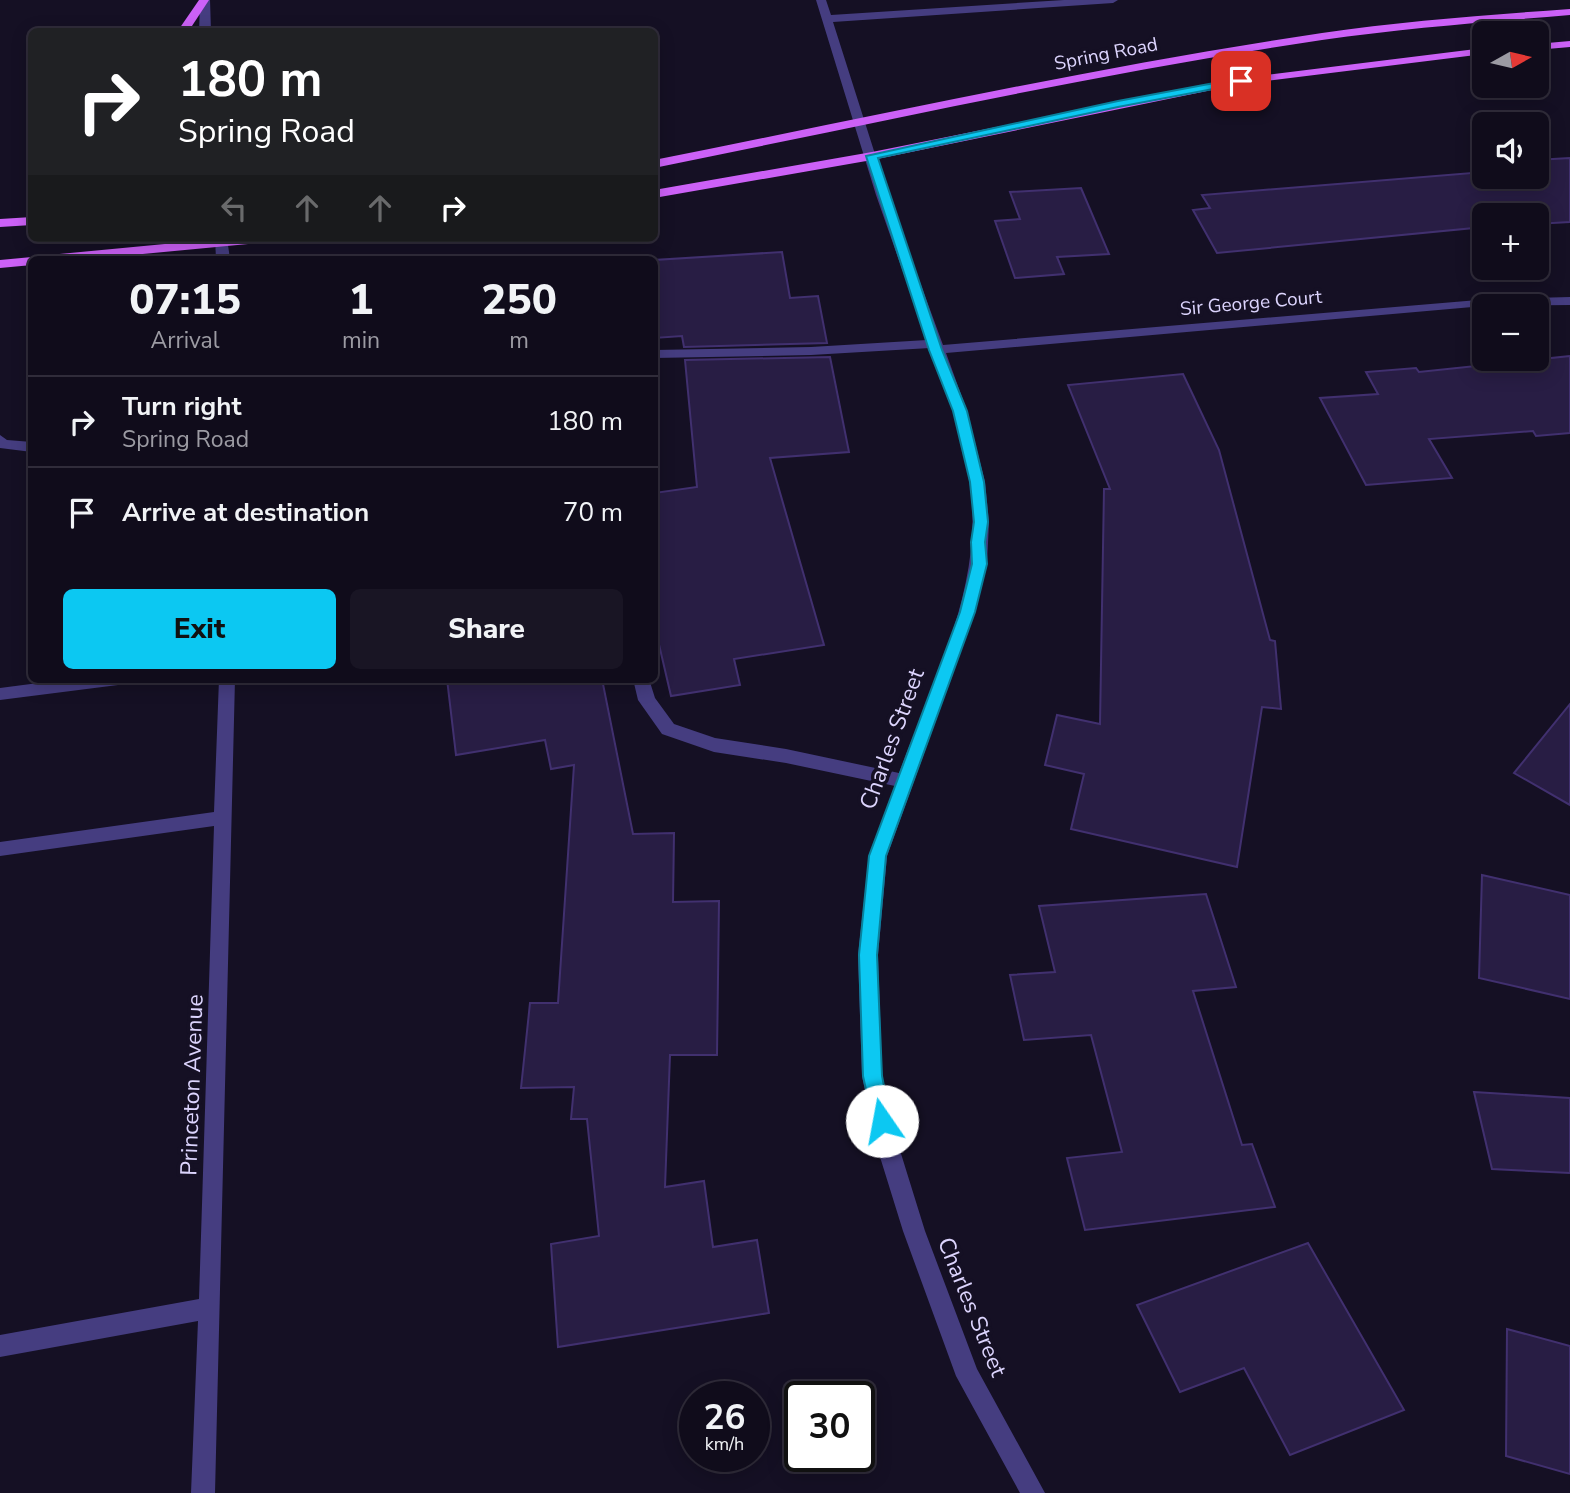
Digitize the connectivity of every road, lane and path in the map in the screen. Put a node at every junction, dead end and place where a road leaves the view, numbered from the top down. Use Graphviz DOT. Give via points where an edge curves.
graph roads {
  1 [pos="205,0"];
  2 [pos="821,0"];
  3 [pos="1112,0"];
  4 [pos="1570,12"];
  5 [pos="827,19"];
  6 [pos="185,28"];
  7 [pos="205,28"];
  8 [pos="1570,44"];
  9 [pos="1549,46"];
  10 [pos="1472,52"];
  11 [pos="860,123"];
  12 [pos="872,156"];
  13 [pos="658,163"];
  14 [pos="658,193"];
  15 [pos="27,221"];
  16 [pos="0,223"];
  17 [pos="203,242"];
  18 [pos="76,256"];
  19 [pos="28,261"];
  20 [pos="0,264"];
  21 [pos="1570,301"];
  22 [pos="935,347"];
  23 [pos="658,354"];
  24 [pos="0,440"];
  25 [pos="28,447"];
  26 [pos="87,683"];
  27 [pos="227,683"];
  28 [pos="642,683"];
  29 [pos="0,694"];
  30 [pos="905,781"];
  31 [pos="223,818"];
  32 [pos="0,849"];
  33 [pos="210,1308"];
  34 [pos="0,1346"];
  35 [pos="202,1493"];
  36 [pos="1033,1493"];
  1 -- 6 [label="main road"];
  1 -- 7 [label="street"];
  2 -- 5 [label="street, Charles Street"];
  3 -- 5 [label="street"];
  4 -- 11 [label="main road, Spring Road" via="1313,38 1185,58"];
  5 -- 11 [label="street, Charles Street"];
  8 -- 9 [label="main road"];
  10 -- 12 [label="main road" via="1241,81"];
  11 -- 12 [label="street, Charles Street"];
  11 -- 13 [label="main road, Spring Road"];
  12 -- 14 [label="main road"];
  12 -- 22 [label="street, Charles Street"];
  15 -- 16 [label="main road"];
  17 -- 18 [label="main road"];
  19 -- 20 [label="main road"];
  21 -- 22 [label="street, Sir George Court" via="1490,303"];
  22 -- 23 [label="street, Sir George Court"];
  22 -- 30 [label="street, Charles Street" via="960,411 977,482 979,564 967,612"];
  24 -- 25 [label="street"];
  26 -- 29 [label="street"];
  27 -- 31 [label="street, Princeton Avenue"];
  28 -- 30 [label="street" via="647,700 668,729 714,745"];
  30 -- 36 [label="street, Charles Street" via="878,856 868,955 872,1076 914,1231 968,1376"];
  31 -- 32 [label="street"];
  31 -- 33 [label="street, Princeton Avenue"];
  33 -- 34 [label="street"];
  33 -- 35 [label="street, Princeton Avenue"];
}
